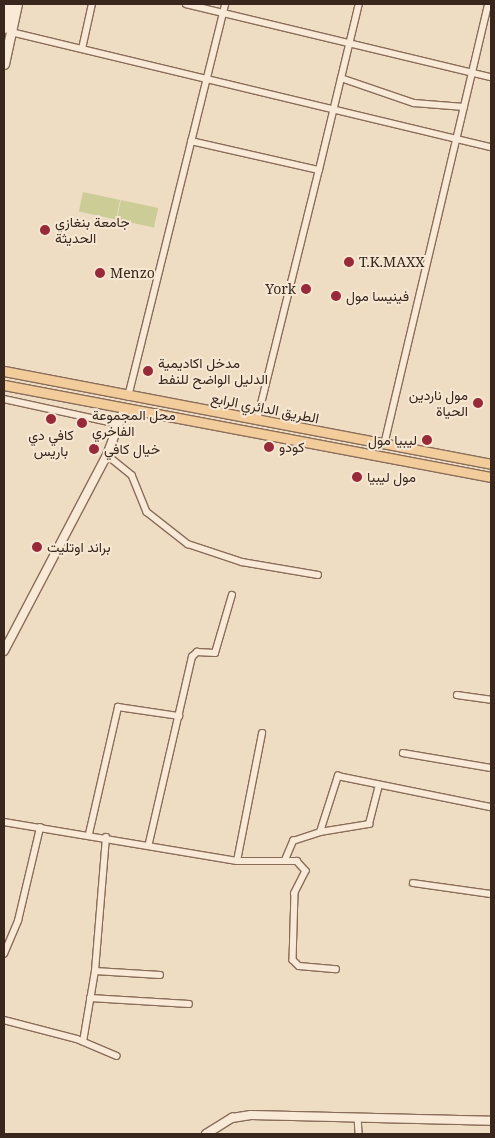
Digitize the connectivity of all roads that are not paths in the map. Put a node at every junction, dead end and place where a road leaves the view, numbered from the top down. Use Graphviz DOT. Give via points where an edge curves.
graph roads {
  1 [pos="9,4"];
  2 [pos="17,4"];
  3 [pos="92,4"];
  4 [pos="186,4"];
  5 [pos="225,4"];
  6 [pos="359,4"];
  7 [pos="488,4"];
  8 [pos="222,12"];
  9 [pos="8,30"];
  10 [pos="350,42"];
  11 [pos="82,49"];
  12 [pos="4,64"];
  13 [pos="472,72"];
  14 [pos="491,77"];
  15 [pos="341,78"];
  16 [pos="206,79"];
  17 [pos="464,107"];
  18 [pos="334,109"];
  19 [pos="456,139"];
  20 [pos="191,141"];
  21 [pos="491,147"];
  22 [pos="319,170"];
  23 [pos="4,371"];
  24 [pos="4,385"];
  25 [pos="128,397"];
  26 [pos="4,399"];
  27 [pos="124,410"];
  28 [pos="257,420"];
  29 [pos="119,424"];
  30 [pos="384,445"];
  31 [pos="107,455"];
  32 [pos="491,464"];
  33 [pos="491,477"];
  34 [pos="318,575"];
  35 [pos="232,594"];
  36 [pos="4,651"];
  37 [pos="457,695"];
  38 [pos="491,700"];
  39 [pos="179,716"];
  40 [pos="262,733"];
  41 [pos="403,753"];
  42 [pos="491,768"];
  43 [pos="379,785"];
  44 [pos="491,807"];
  45 [pos="4,822"];
  46 [pos="40,828"];
  47 [pos="320,832"];
  48 [pos="89,834"];
  49 [pos="106,837"];
  50 [pos="150,843"];
  51 [pos="285,860"];
  52 [pos="237,861"];
  53 [pos="413,883"];
  54 [pos="491,894"];
  55 [pos="4,954"];
  56 [pos="336,969"];
  57 [pos="95,971"];
  58 [pos="160,975"];
  59 [pos="90,998"];
  60 [pos="189,1004"];
  61 [pos="4,1020"];
  62 [pos="83,1042"];
  63 [pos="117,1056"];
  64 [pos="358,1118"];
  65 [pos="491,1121"];
  66 [pos="206,1134"];
  67 [pos="359,1134"];
  1 -- 9 [label="main road"];
  2 -- 9 [label="main road"];
  3 -- 11 [label="street"];
  4 -- 8 [label="street"];
  5 -- 8 [label="street"];
  6 -- 10 [label="street"];
  7 -- 13 [label="street"];
  8 -- 10 [label="street"];
  8 -- 16 [label="street"];
  9 -- 11 [label="street"];
  9 -- 12 [label="main road"];
  10 -- 13 [label="street"];
  10 -- 15 [label="street"];
  11 -- 16 [label="street"];
  13 -- 14 [label="street"];
  13 -- 17 [label="street"];
  15 -- 17 [label="street" via="414,103"];
  15 -- 18 [label="street"];
  16 -- 18 [label="street"];
  16 -- 20 [label="street"];
  17 -- 19 [label="street"];
  18 -- 19 [label="street"];
  18 -- 22 [label="street"];
  19 -- 21 [label="street"];
  19 -- 30 [label="street"];
  20 -- 22 [label="street"];
  20 -- 25 [label="street"];
  22 -- 28 [label="street"];
  23 -- 25 [label="main road, الطريق الدائري الرابع"];
  24 -- 27 [label="main road, الطريق الدائري الرابع"];
  25 -- 28 [label="main road, الطريق الدائري الرابع"];
  26 -- 29 [label="street"];
  27 -- 29 [label="street"];
  27 -- 33 [label="main road, الطريق الدائري الرابع"];
  28 -- 30 [label="main road, الطريق الدائري الرابع"];
  29 -- 31 [label="street"];
  30 -- 32 [label="main road, الطريق الدائري الرابع"];
  31 -- 34 [label="street" via="132,475 147,512 188,544 242,562"];
  31 -- 36 [label="street"];
  35 -- 39 [label="street" via="215,653 197,652 192,657"];
  37 -- 38 [label="street"];
  39 -- 48 [label="street" via="118,708"];
  39 -- 50 [label="street"];
  40 -- 52 [label="street"];
  41 -- 42 [label="street"];
  43 -- 44 [label="street"];
  43 -- 47 [label="street" via="369,824"];
  43 -- 47 [label="street" via="334,778"];
  45 -- 46 [label="street"];
  46 -- 48 [label="street"];
  46 -- 55 [label="street" via="18,921"];
  47 -- 51 [label="street" via="293,841"];
  48 -- 49 [label="street"];
  49 -- 50 [label="street"];
  49 -- 57 [label="street"];
  50 -- 52 [label="street"];
  51 -- 52 [label="street"];
  51 -- 56 [label="street" via="297,861 306,871 295,892 294,962"];
  53 -- 54 [label="street"];
  57 -- 58 [label="street"];
  57 -- 59 [label="street"];
  59 -- 60 [label="street"];
  59 -- 62 [label="street"];
  61 -- 62 [label="street"];
  62 -- 63 [label="street"];
  64 -- 65 [label="street"];
  64 -- 66 [label="street" via="245,1116 221,1123"];
  64 -- 67 [label="street"];
}
